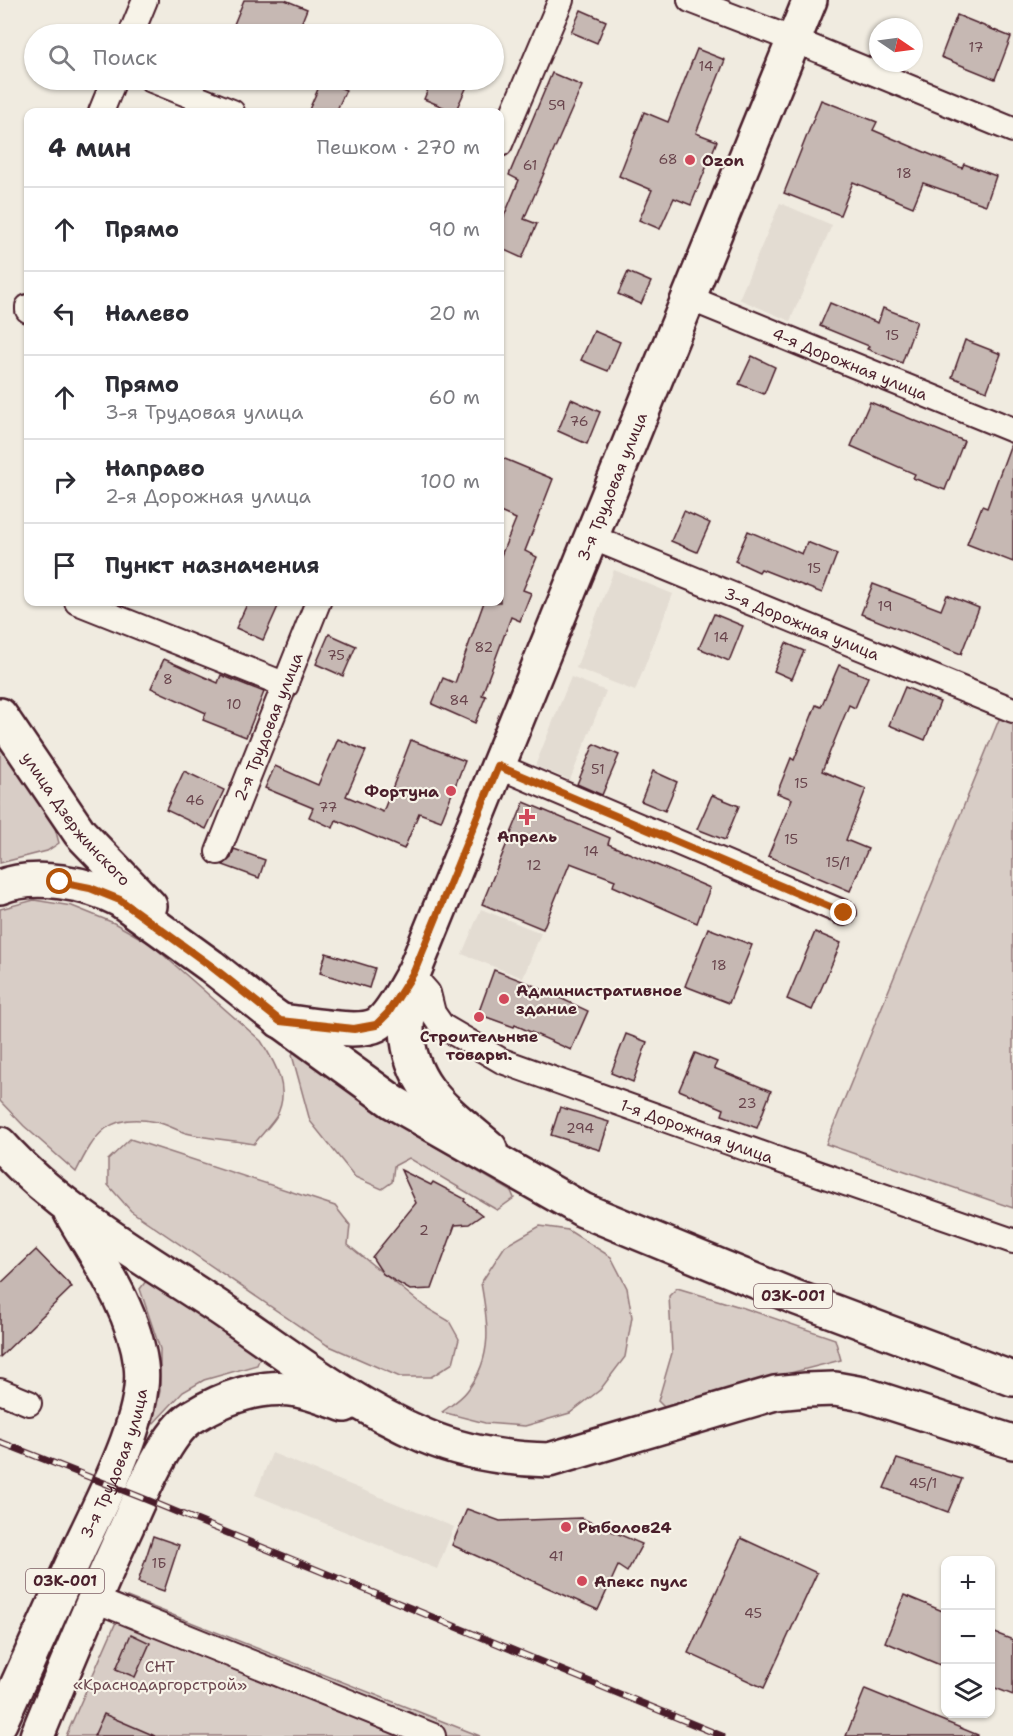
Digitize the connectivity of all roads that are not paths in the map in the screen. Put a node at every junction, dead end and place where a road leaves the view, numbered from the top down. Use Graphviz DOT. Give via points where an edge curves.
graph roads {
  1 [pos="145,0"];
  2 [pos="561,0"];
  3 [pos="690,0"];
  4 [pos="810,0"];
  5 [pos="135,24"];
  6 [pos="794,40"];
  7 [pos="110,90"];
  8 [pos="177,90"];
  9 [pos="104,108"];
  10 [pos="222,108"];
  11 [pos="1013,130"];
  12 [pos="504,135"];
  13 [pos="688,298"];
  14 [pos="1013,430"];
  15 [pos="591,537"];
  16 [pos="84,606"];
  17 [pos="316,606"];
  18 [pos="286,684"];
  19 [pos="1013,710"];
  20 [pos="0,715"];
  21 [pos="498,766"];
  22 [pos="218,852"];
  23 [pos="0,887"];
  24 [pos="844,913"];
  25 [pos="211,966"];
  26 [pos="414,975"];
  27 [pos="280,1021"];
  28 [pos="0,1144"];
  29 [pos="521,1175"];
  30 [pos="66,1204"];
  31 [pos="1013,1241"];
  32 [pos="1013,1379"];
  33 [pos="0,1391"];
  34 [pos="29,1403"];
  35 [pos="378,1415"];
  36 [pos="1013,1442"];
  37 [pos="107,1604"];
  38 [pos="0,1723"];
  39 [pos="37,1736"];
  40 [pos="433,1736"];
  1 -- 5 [label="street"];
  2 -- 12 [label="street"];
  3 -- 6 [label="street"];
  4 -- 6 [label="main road, 3-я Трудовая улица"];
  6 -- 11 [label="street"];
  6 -- 13 [label="main road, 3-я Трудовая улица"];
  7 -- 9 [label="street"];
  8 -- 10 [label="street"];
  13 -- 14 [label="street, 4-я Дорожная улица"];
  13 -- 15 [label="main road, 3-я Трудовая улица"];
  15 -- 19 [label="street, 3-я Дорожная улица"];
  15 -- 21 [label="main road, 3-я Трудовая улица"];
  16 -- 18 [label="street"];
  17 -- 18 [label="street, 2-я Трудовая улица"];
  18 -- 22 [label="street, 2-я Трудовая улица"];
  20 -- 25 [label="main road, улица Дзержинского" via="80,833"];
  21 -- 24 [label="street"];
  21 -- 26 [label="main road, 3-я Трудовая улица"];
  23 -- 25 [label="main road, 03К-001" via="60,882 105,893"];
  25 -- 27 [label="main road, 03К-001"];
  26 -- 27 [label="main road" via="376,1025 354,1029"];
  26 -- 29 [label="main road, 03К-001" via="407,1029 413,1065 428,1093"];
  26 -- 31 [label="street, 1-я Дорожная улица" via="428,993 433,1013 442,1026 502,1061"];
  27 -- 29 [label="main road, 03К-001" via="393,1102"];
  28 -- 30 [label="main road, 03К-001"];
  29 -- 32 [label="main road, 03К-001" via="583,1210 792,1296"];
  30 -- 35 [label="main road, 03К-001"];
  30 -- 38 [label="main road, 3-я Трудовая улица / 03К-001" via="127,1315 138,1344 142,1386 128,1438"];
  33 -- 34 [label="street"];
  35 -- 36 [label="main road, 03К-001" via="478,1454 549,1460 774,1393 834,1389 918,1410"];
  35 -- 37 [label="main road, 03К-001" via="298,1390 278,1388 243,1394 191,1418 158,1461"];
  37 -- 39 [label="main road, 03К-001"];
  37 -- 40 [label="street"];
}
